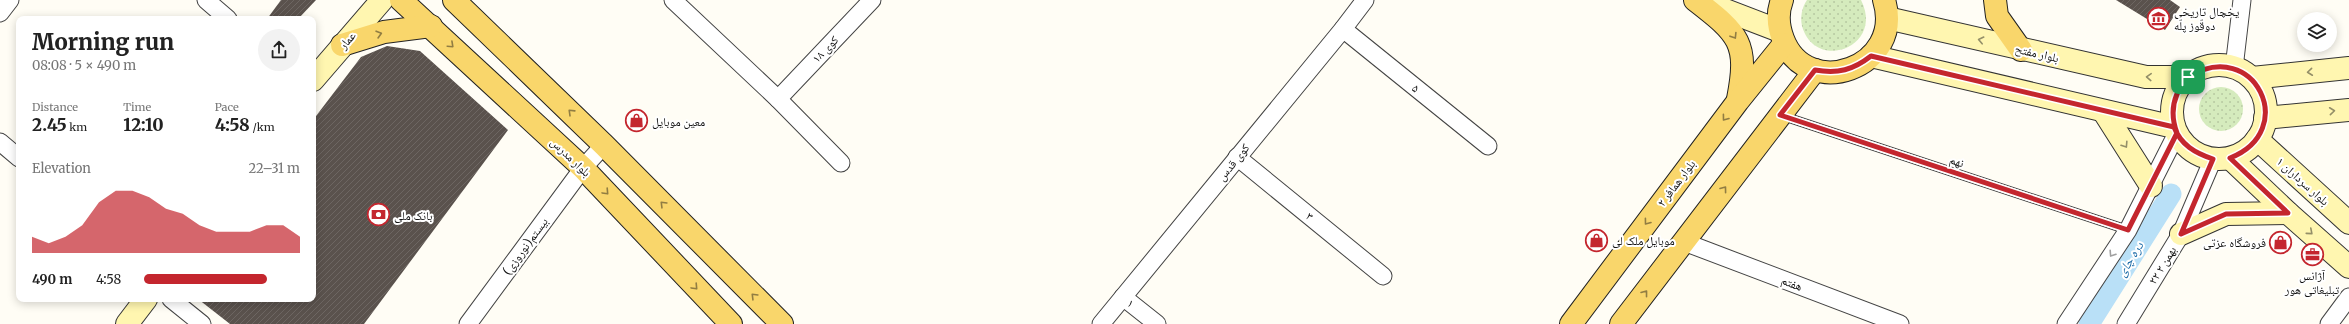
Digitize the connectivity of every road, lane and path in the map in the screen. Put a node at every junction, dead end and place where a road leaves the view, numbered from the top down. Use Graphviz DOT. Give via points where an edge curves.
graph roads {
  1 [pos="10,0"];
  2 [pos="206,0"];
  3 [pos="382,0"];
  4 [pos="401,0"];
  5 [pos="454,0"];
  6 [pos="674,0"];
  7 [pos="872,0"];
  8 [pos="1365,0"];
  9 [pos="1782,0"];
  10 [pos="1995,0"];
  11 [pos="2242,0"];
  12 [pos="1703,1"];
  13 [pos="1888,6"];
  14 [pos="0,13"];
  15 [pos="225,16"];
  16 [pos="431,26"];
  17 [pos="1344,30"];
  18 [pos="1782,38"];
  19 [pos="342,45"];
  20 [pos="2021,50"];
  21 [pos="1871,56"];
  22 [pos="2349,68"];
  23 [pos="1815,70"];
  24 [pos="2243,73"];
  25 [pos="316,76"];
  26 [pos="2188,77"];
  27 [pos="778,99"];
  28 [pos="1738,101"];
  29 [pos="2349,110"];
  30 [pos="2104,112"];
  31 [pos="1780,115"];
  32 [pos="2266,118"];
  33 [pos="2176,130"];
  34 [pos="2257,139"];
  35 [pos="0,142"];
  36 [pos="604,145"];
  37 [pos="1488,146"];
  38 [pos="16,155"];
  39 [pos="1236,157"];
  40 [pos="2222,158"];
  41 [pos="841,163"];
  42 [pos="583,168"];
  43 [pos="2151,186"];
  44 [pos="2288,213"];
  45 [pos="2349,223"];
  46 [pos="2128,230"];
  47 [pos="2181,234"];
  48 [pos="1684,242"];
  49 [pos="2349,267"];
  50 [pos="1383,276"];
  51 [pos="1123,297"];
  52 [pos="2349,298"];
  53 [pos="144,302"];
  54 [pos="175,302"];
  55 [pos="721,321"];
  56 [pos="128,324"];
  57 [pos="202,324"];
  58 [pos="468,324"];
  59 [pos="782,324"];
  60 [pos="1101,324"];
  61 [pos="1157,324"];
  62 [pos="1571,324"];
  63 [pos="1621,324"];
  64 [pos="1900,324"];
  65 [pos="2066,324"];
  66 [pos="2126,324"];
  67 [pos="2329,324"];
  1 -- 14 [label="street"];
  2 -- 15 [label="street"];
  3 -- 19 [label="street, عمار"];
  4 -- 16 [label="main road, بلوار مدرس"];
  36 -- 5 [label="main road, one-way"];
  6 -- 27 [label="street"];
  7 -- 27 [label="street, کوی ۱۸"];
  8 -- 17 [label="street, کوی قدس"];
  9 -- 18 [label="main road" via="1778,19"];
  10 -- 20 [label="main road" via="1997,16"];
  11 -- 24 [label="street"];
  12 -- 18 [label="street"];
  12 -- 28 [label="main road, one-way" via="1734,34 1740,48 1744,71"];
  20 -- 13 [label="street, بلوار مفتح, one-way"];
  13 -- 21 [label="main road" via="1883,39"];
  19 -- 16 [label="main road, one-way" via="384,32"];
  16 -- 42 [label="main road, بلوار مدرس, one-way"];
  17 -- 37 [label="street, ۵"];
  17 -- 39 [label="street, کوی قدس"];
  18 -- 23 [label="main road" via="1792,55"];
  18 -- 28 [label="main road, بلوار همافر ۲"];
  19 -- 25 [label="street, عمار"];
  26 -- 20 [label="street, بلوار مفتح, one-way" via="2146,77"];
  21 -- 23 [label="main road" via="1859,66 1845,71"];
  21 -- 30 [label="street"];
  22 -- 24 [label="street, one-way"];
  23 -- 31 [label="main road"];
  24 -- 26 [label="street" via="2218,66 2202,69"];
  24 -- 32 [label="street" via="2263,96"];
  26 -- 33 [label="street" via="2181,85 2173,105"];
  27 -- 41 [label="street"];
  28 -- 62 [label="main road, بلوار همافر ۲, one-way"];
  32 -- 29 [label="street, one-way"];
  30 -- 33 [label="street"];
  30 -- 43 [label="street, one-way"];
  31 -- 46 [label="lane, نهم"];
  48 -- 31 [label="main road, one-way"];
  32 -- 34 [label="street"];
  33 -- 40 [label="street" via="2189,148 2200,155"];
  33 -- 43 [label="street"];
  34 -- 40 [label="street" via="2250,147"];
  34 -- 45 [label="street, بلوار سرداران ۱"];
  35 -- 38 [label="street"];
  36 -- 42 [label="street, بیستم(نوروزی)"];
  59 -- 36 [label="main road, one-way"];
  39 -- 50 [label="street, ۳"];
  39 -- 51 [label="street, کوی قدس"];
  40 -- 44 [label="street"];
  40 -- 47 [label="street, ۲۲ بهمن ۲"];
  42 -- 55 [label="main road, بلوار مدرس, one-way"];
  42 -- 58 [label="street, بیستم(نوروزی)"];
  43 -- 46 [label="street"];
  44 -- 47 [label="street" via="2226,214"];
  44 -- 49 [label="street, one-way"];
  46 -- 65 [label="street, one-way"];
  47 -- 66 [label="street, ۲۲ بهمن ۲"];
  63 -- 48 [label="main road, one-way"];
  48 -- 64 [label="street, هفتم"];
  51 -- 60 [label="street, کوی قدس"];
  51 -- 61 [label="street, ۱"];
  52 -- 67 [label="street"];
  53 -- 56 [label="street"];
  54 -- 57 [label="street"];
}
